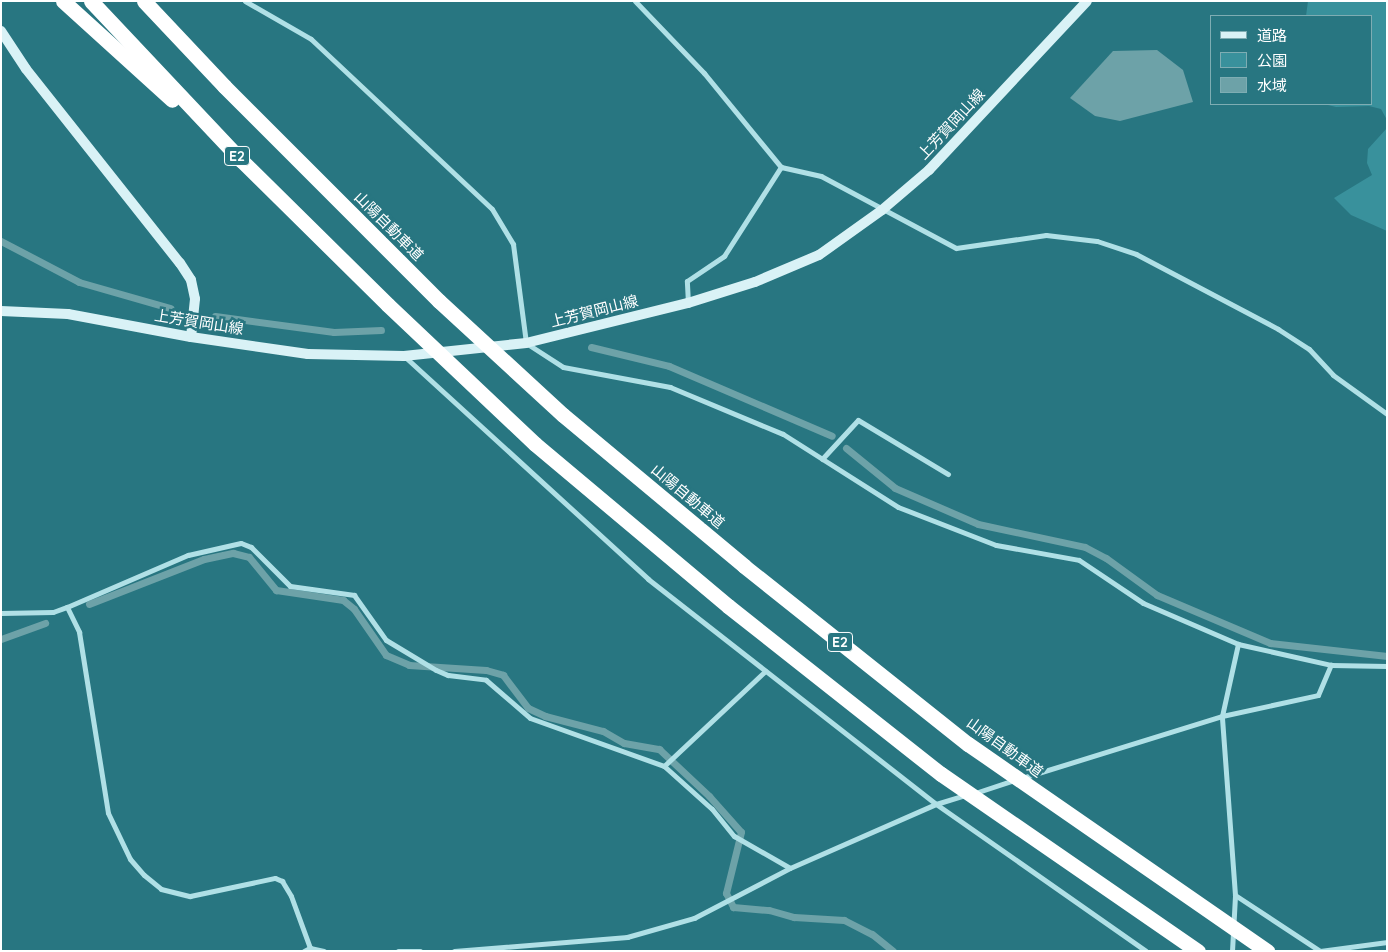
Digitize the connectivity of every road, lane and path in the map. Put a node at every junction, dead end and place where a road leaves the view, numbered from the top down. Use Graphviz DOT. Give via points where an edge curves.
graph roads {
  1 [pos="63,1"];
  2 [pos="91,1"];
  3 [pos="144,1"];
  4 [pos="245,1"];
  5 [pos="635,1"];
  6 [pos="1087,1"];
  7 [pos="1,31"];
  8 [pos="241,160"];
  9 [pos="781,167"];
  10 [pos="882,210"];
  11 [pos="688,303"];
  12 [pos="1,310"];
  13 [pos="191,338"];
  14 [pos="526,343"];
  15 [pos="404,356"];
  16 [pos="1387,414"];
  17 [pos="822,459"];
  18 [pos="948,474"];
  19 [pos="67,607"];
  20 [pos="1,613"];
  21 [pos="1238,644"];
  22 [pos="1332,665"];
  23 [pos="1387,666"];
  24 [pos="765,671"];
  25 [pos="1222,716"];
  26 [pos="669,762"];
  27 [pos="936,804"];
  28 [pos="790,868"];
  29 [pos="1235,895"];
  30 [pos="1387,942"];
  31 [pos="307,949"];
  32 [pos="324,951"];
  33 [pos="398,951"];
  34 [pos="420,951"];
  35 [pos="454,951"];
  36 [pos="1146,951"];
  37 [pos="1198,951"];
  38 [pos="1232,951"];
  39 [pos="1267,951"];
  1 -- 8 [label="highway"];
  2 -- 8 [label="highway, E2"];
  3 -- 39 [label="highway, 山陽自動車道 / E2, bridge" via="224,86 439,301 586,434 744,566 968,744"];
  4 -- 14 [label="street" via="311,39 492,209 513,244"];
  5 -- 9 [label="street" via="704,73"];
  6 -- 10 [label="main road, 上芳賀岡山線" via="929,170"];
  7 -- 13 [label="main road" via="26,69 184,268 195,299"];
  8 -- 37 [label="highway, E2, bridge" via="388,305 536,444 728,606 941,774"];
  9 -- 10 [label="street" via="820,176"];
  9 -- 11 [label="street" via="724,256 687,281"];
  10 -- 11 [label="main road, 上芳賀岡山線" via="819,255 754,282"];
  10 -- 16 [label="street" via="956,248 1046,235 1097,241 1136,254 1278,329 1309,349 1333,376"];
  11 -- 14 [label="main road, 上芳賀岡山線"];
  12 -- 13 [label="main road, 上芳賀岡山線" via="68,314"];
  13 -- 15 [label="main road, 上芳賀岡山線" via="308,354"];
  14 -- 15 [label="main road, 上芳賀岡山線"];
  14 -- 17 [label="street" via="563,366 670,387 783,434"];
  15 -- 24 [label="street" via="648,579"];
  17 -- 18 [label="street" via="858,420"];
  17 -- 21 [label="street" via="898,507 996,545 1079,560 1144,603"];
  19 -- 20 [label="street" via="54,612"];
  19 -- 26 [label="street" via="188,555 241,543 251,547 290,586 354,595 386,640 436,670 448,675 486,680 530,718"];
  19 -- 31 [label="street" via="79,632 108,813 130,858 161,889 179,895 202,895 275,878 282,881 291,896"];
  21 -- 22 [label="street"];
  21 -- 25 [label="street"];
  22 -- 23 [label="street"];
  22 -- 25 [label="street" via="1318,695"];
  24 -- 26 [label="street"];
  24 -- 27 [label="street"];
  25 -- 27 [label="street"];
  25 -- 29 [label="street"];
  26 -- 28 [label="street" via="734,836"];
  27 -- 28 [label="street"];
  27 -- 36 [label="street"];
  28 -- 35 [label="street" via="694,918 627,937"];
  29 -- 30 [label="street" via="1320,950"];
  29 -- 38 [label="street"];
  31 -- 32 [label="street"];
  33 -- 34 [label="street"];
}
